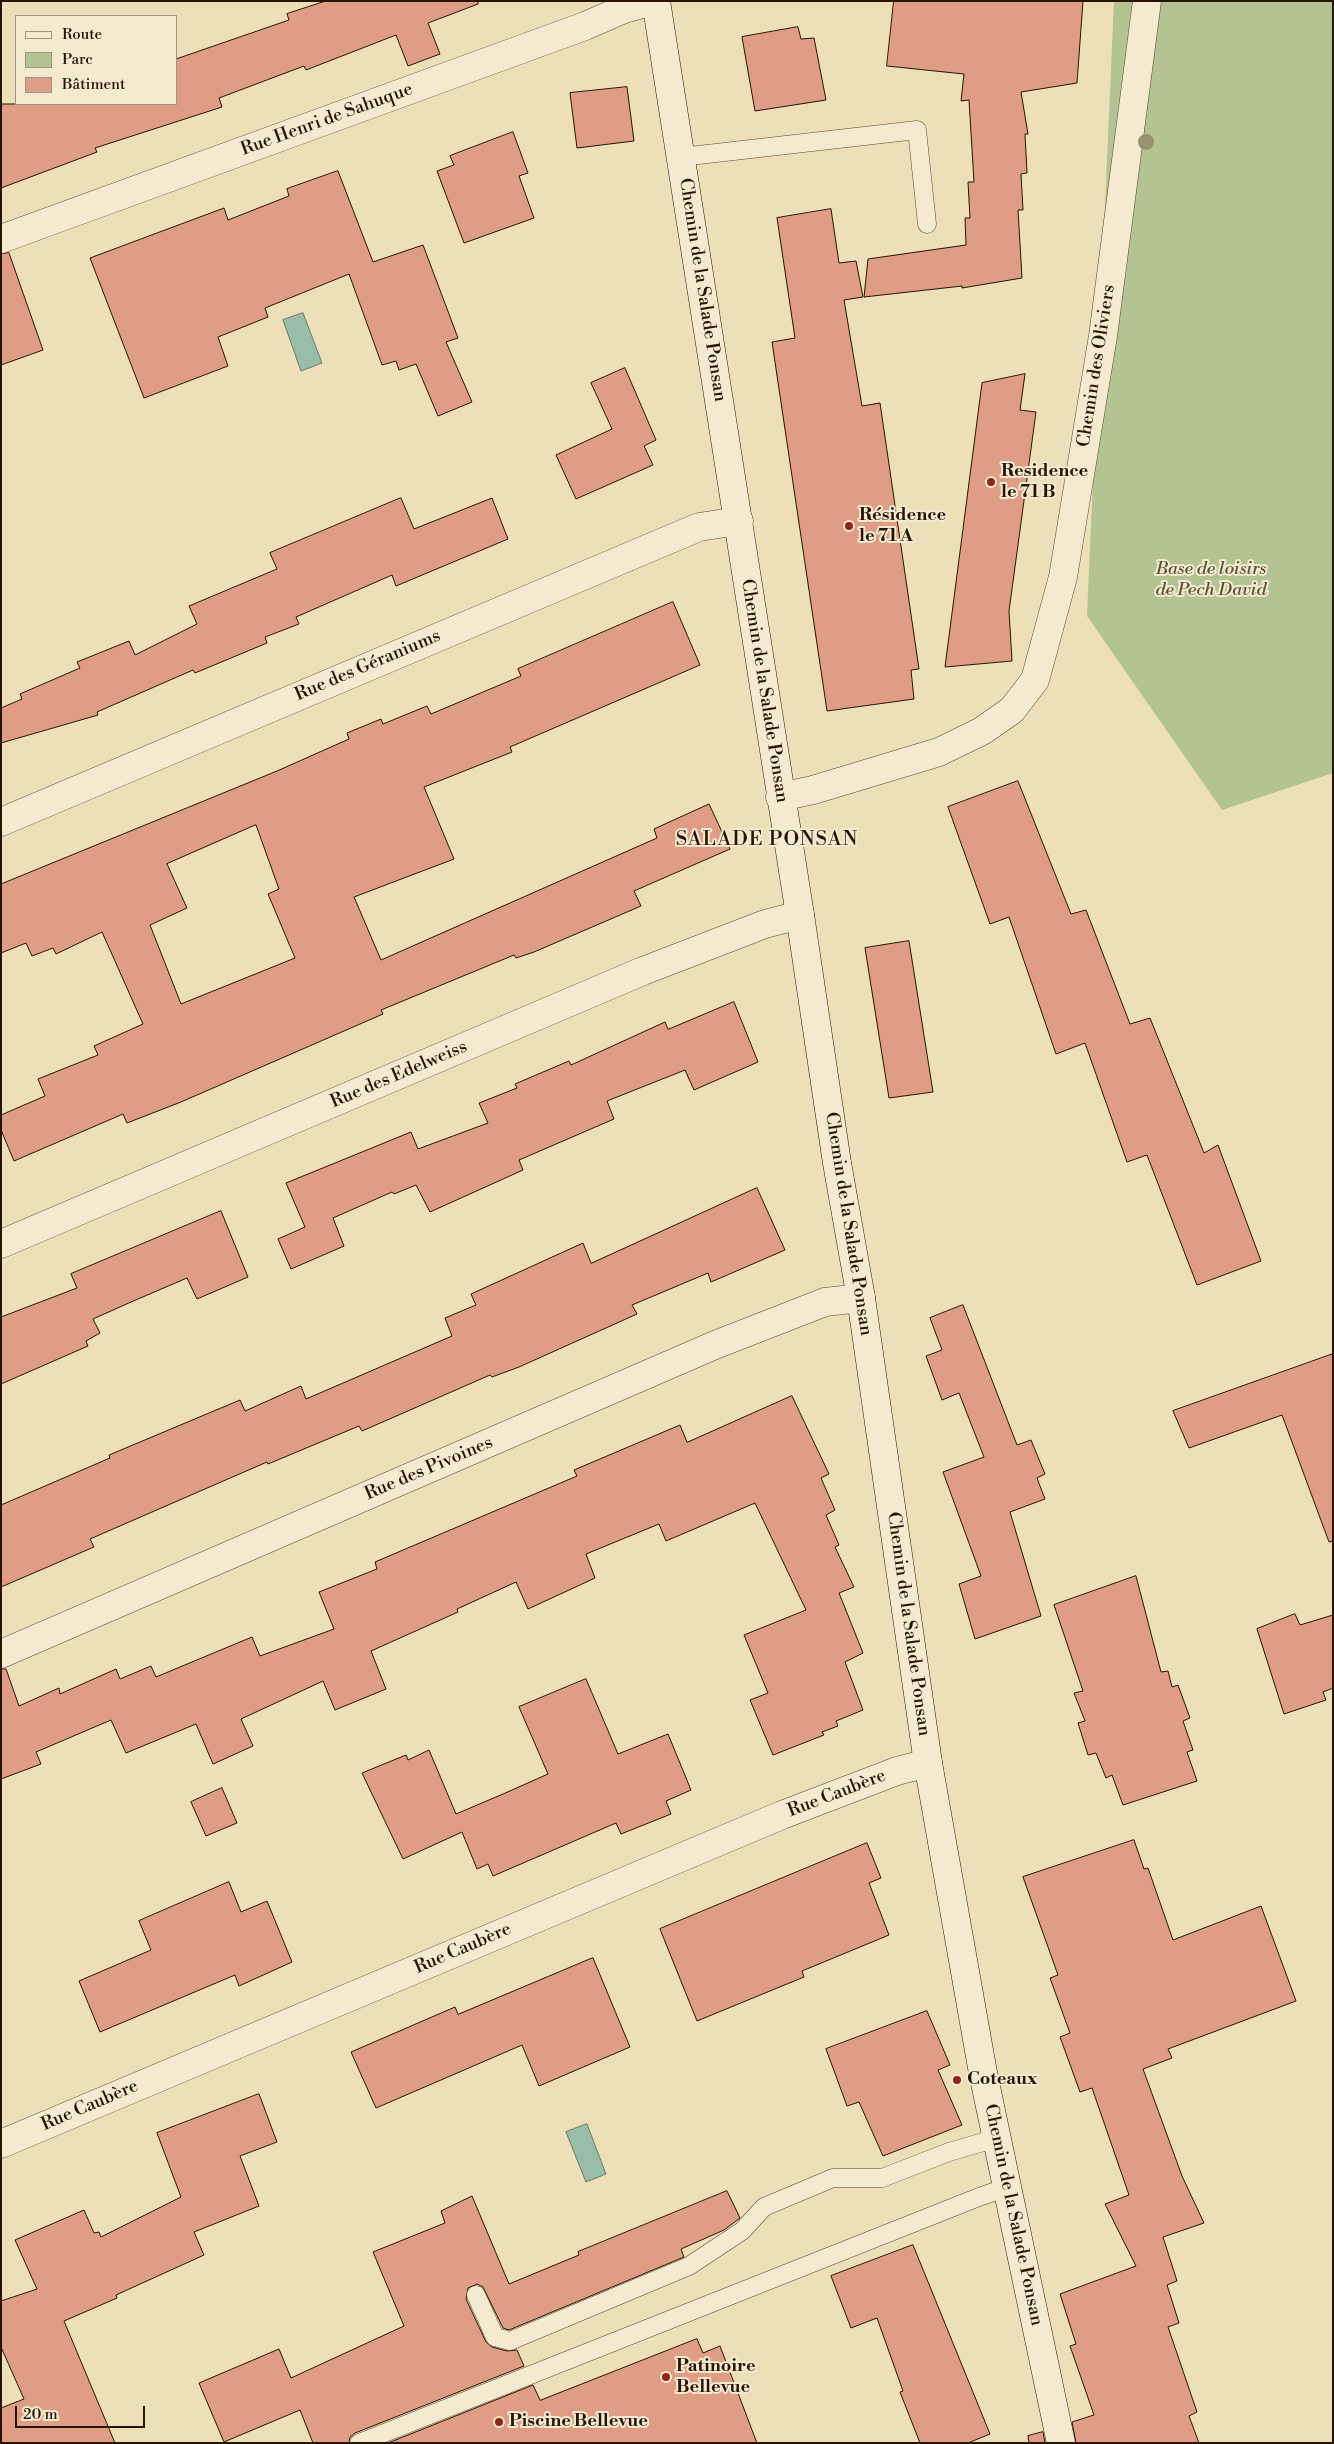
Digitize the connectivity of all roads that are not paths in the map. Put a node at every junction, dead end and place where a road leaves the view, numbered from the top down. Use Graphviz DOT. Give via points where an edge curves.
graph roads {
  1 [pos="655,1"];
  2 [pos="1147,1"];
  3 [pos="680,157"];
  4 [pos="927,224"];
  5 [pos="1,239"];
  6 [pos="739,521"];
  7 [pos="780,797"];
  8 [pos="1,822"];
  9 [pos="800,915"];
  10 [pos="1,1244"];
  11 [pos="861,1298"];
  12 [pos="1,1654"];
  13 [pos="928,1763"];
  14 [pos="997,2138"];
  15 [pos="1,2144"];
  16 [pos="1008,2187"];
  17 [pos="476,2295"];
  18 [pos="359,2443"];
  19 [pos="1061,2443"];
  1 -- 3 [label="street, Chemin de la Salade Ponsan"];
  1 -- 5 [label="street, Rue Henri de Sahuque" via="624,9"];
  2 -- 7 [label="street, Chemin des Oliviers" via="1098,365 1063,577 1035,680 1012,710 982,731 939,752"];
  3 -- 4 [label="lane" via="917,130"];
  3 -- 6 [label="street, Chemin de la Salade Ponsan"];
  6 -- 7 [label="street, Chemin de la Salade Ponsan"];
  6 -- 8 [label="street, Rue des Géraniums" via="699,527"];
  7 -- 9 [label="street, Chemin de la Salade Ponsan"];
  9 -- 10 [label="street, Rue des Edelweiss" via="765,924 643,971"];
  9 -- 11 [label="street, Chemin de la Salade Ponsan"];
  11 -- 12 [label="street, Rue des Pivoines" via="825,1302 715,1345"];
  11 -- 13 [label="street, Chemin de la Salade Ponsan"];
  13 -- 14 [label="street, Chemin de la Salade Ponsan" via="979,2054"];
  13 -- 15 [label="street, Rue Caubère" via="897,1771 782,1814"];
  14 -- 16 [label="street, Chemin de la Salade Ponsan"];
  14 -- 17 [label="lane" via="949,2152 882,2178 833,2178 764,2207 742,2232 689,2266 510,2341 495,2337"];
  16 -- 18 [label="lane"];
  16 -- 19 [label="street, Chemin de la Salade Ponsan"];
}
